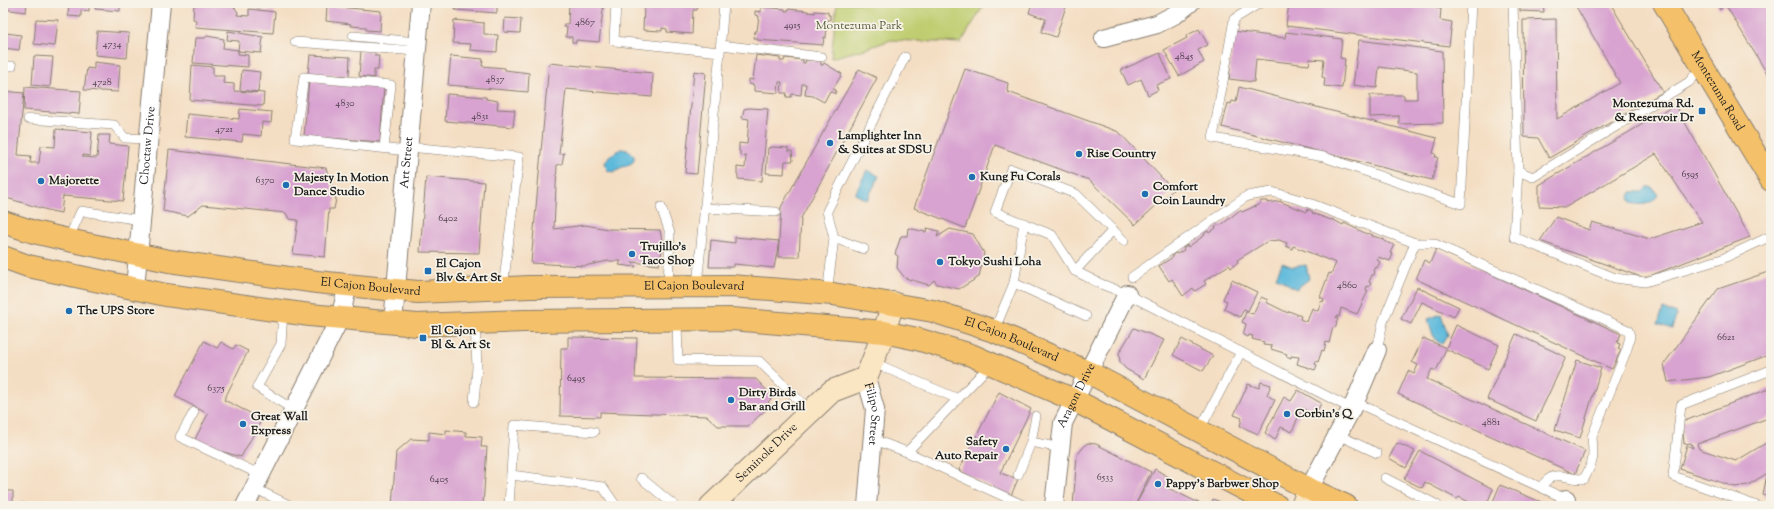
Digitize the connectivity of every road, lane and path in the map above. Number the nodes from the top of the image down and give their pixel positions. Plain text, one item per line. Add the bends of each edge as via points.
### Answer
1 (161, 3) edge
2 (421, 3) edge
3 (616, 3) edge
4 (724, 3) edge
5 (1190, 3) edge
6 (1260, 3) edge
7 (1471, 3) edge
8 (1513, 3) edge
9 (1664, 3) edge
10 (353, 36) dead end
11 (1104, 38) dead end
12 (295, 42) dead end
13 (417, 47) junction
14 (720, 49) junction
15 (822, 57) dead end
16 (905, 57) dead end
17 (1702, 66) junction
18 (28, 119) dead end
19 (148, 139) junction
20 (384, 148) junction
21 (408, 149) junction
22 (1518, 172) junction
23 (1771, 180) edge
24 (662, 207) dead end
25 (704, 208) junction
26 (776, 212) dead end
27 (141, 220) junction
28 (3, 222) edge
29 (1024, 223) junction
30 (1114, 230) junction
31 (1771, 236) edge
32 (834, 238) junction
33 (68, 240) junction
34 (1124, 241) dead end
35 (1415, 243) junction
36 (864, 249) dead end
37 (138, 255) junction
38 (3, 257) edge
39 (1075, 271) junction
40 (1014, 283) junction
41 (348, 285) junction
42 (668, 286) junction
43 (696, 286) junction
44 (1129, 286) junction
45 (135, 288) junction
46 (503, 288) junction
47 (396, 290) junction
48 (827, 294) junction
49 (893, 303) junction
50 (283, 311) junction
51 (1086, 316) dead end
52 (340, 318) junction
53 (677, 320) junction
54 (393, 323) junction
55 (475, 323) junction
56 (994, 331) junction
57 (884, 332) junction
58 (1377, 350) joint
59 (1241, 352) junction
60 (991, 364) junction
61 (869, 370) junction
62 (1771, 370) edge
63 (1088, 372) junction
64 (958, 399) junction
65 (1074, 400) junction
66 (474, 402) dead end
67 (1354, 405) junction
68 (294, 410) junction
69 (810, 411) junction
70 (194, 412) dead end
71 (1036, 416) dead end
72 (1199, 431) junction
73 (594, 432) dead end
74 (1338, 435) junction
75 (872, 440) junction
76 (1031, 442) junction
77 (1061, 448) junction
78 (907, 452) junction
79 (1377, 453) dead end
80 (511, 475) junction
81 (1018, 475) dead end
82 (641, 478) dead end
83 (1385, 478) dead end
84 (258, 481) junction
85 (1541, 487) junction
86 (1306, 497) edge
87 (1564, 502) edge
88 (1756, 505) edge
89 (245, 506) edge
90 (291, 506) edge
91 (509, 506) edge
92 (616, 506) edge
93 (675, 506) edge
94 (711, 506) edge
95 (867, 506) edge
96 (1025, 506) edge
97 (1054, 506) edge
98 (1277, 506) edge
99 (1346, 506) edge
100 (1436, 506) edge

1 - 19 street, Choctaw Drive
2 - 13 street, Art Street
3 - 14 lane via 614,41
4 - 14 lane
5 - 11 street via 1157,24
6 - 7 lane via 1234,19 1213,138 1324,157 1461,204
8 - 22 lane
9 - 17 main road, Montezuma Road
10 - 13 lane
12 - 13 lane
13 - 21 street, Art Street
14 - 15 lane
14 - 25 lane
16 - 32 lane via 827,211
17 - 22 lane via 1689,82 1533,177
17 - 23 main road, Montezuma Road
18 - 19 lane via 114,125 125,138
19 - 27 street, Choctaw Drive
20 - 20 lane via 294,139 304,77 391,85
20 - 21 lane
21 - 46 lane via 519,157
21 - 47 street, Art Street
22 - 31 lane via 1514,237 1615,278 1645,282 1722,259
24 - 42 lane via 670,233
25 - 26 lane
25 - 43 lane
27 - 33 lane via 80,211
27 - 37 street, Choctaw Drive
28 - 33 main road, El Cajon Boulevard
29 - 30 lane via 995,212 1011,169 1076,194
29 - 39 lane via 1052,235
29 - 40 lane
30 - 34 lane
30 - 39 lane
32 - 36 lane
32 - 48 lane
33 - 37 main road, El Cajon Boulevard
35 - 44 lane via 1272,192 1247,196
35 - 58 lane via 1382,322
35 - 85 lane via 1433,243 1628,330 1630,336 1627,349 1592,437 1593,463 1584,479 1553,476
37 - 41 main road, El Cajon Boulevard
37 - 45 street, Choctaw Drive
38 - 45 main road via 28,266
39 - 44 lane via 1101,284
40 - 51 lane
40 - 56 lane
41 - 47 main road, El Cajon Boulevard
41 - 52 street
42 - 43 main road, El Cajon Boulevard
42 - 46 main road, El Cajon Boulevard
43 - 48 main road, El Cajon Boulevard via 731,286
44 - 59 lane
44 - 63 street, Aragon Drive
45 - 50 main road
46 - 47 main road, El Cajon Boulevard via 418,292
47 - 54 street, Art Street
48 - 49 main road, El Cajon Boulevard
49 - 56 main road, El Cajon Boulevard via 933,311
49 - 57 street
50 - 52 main road
50 - 68 lane via 281,344 257,387
52 - 54 main road
52 - 68 street
53 - 55 main road
53 - 57 main road via 732,319
53 - 69 lane via 678,360 759,361
54 - 55 main road
55 - 66 lane via 477,367
56 - 63 main road, El Cajon Boulevard
57 - 60 main road via 971,355
57 - 61 street
58 - 67 street
59 - 67 lane
59 - 72 lane
60 - 64 lane
60 - 65 main road
61 - 64 lane
61 - 69 street, Seminole Drive via 832,391
61 - 75 street, Filipo Street via 875,409
62 - 88 lane via 1681,405 1673,476
63 - 65 street, Aragon Drive
63 - 72 main road, El Cajon Boulevard
64 - 78 lane
65 - 77 street, Aragon Drive via 1064,423
65 - 98 main road
67 - 74 street
67 - 85 lane
68 - 84 street
69 - 94 street, Seminole Drive
70 - 84 lane via 180,436
71 - 76 lane
72 - 86 main road, El Cajon Boulevard
73 - 80 lane via 514,425
74 - 79 lane
74 - 86 street
75 - 78 lane
75 - 95 street, Filipo Street
76 - 77 lane
76 - 81 lane
77 - 97 street, Aragon Drive
78 - 96 lane
80 - 91 lane
80 - 92 lane via 603,487
82 - 93 lane
83 - 100 lane
84 - 89 street
84 - 90 lane
85 - 87 lane
86 - 99 main road, El Cajon Boulevard

